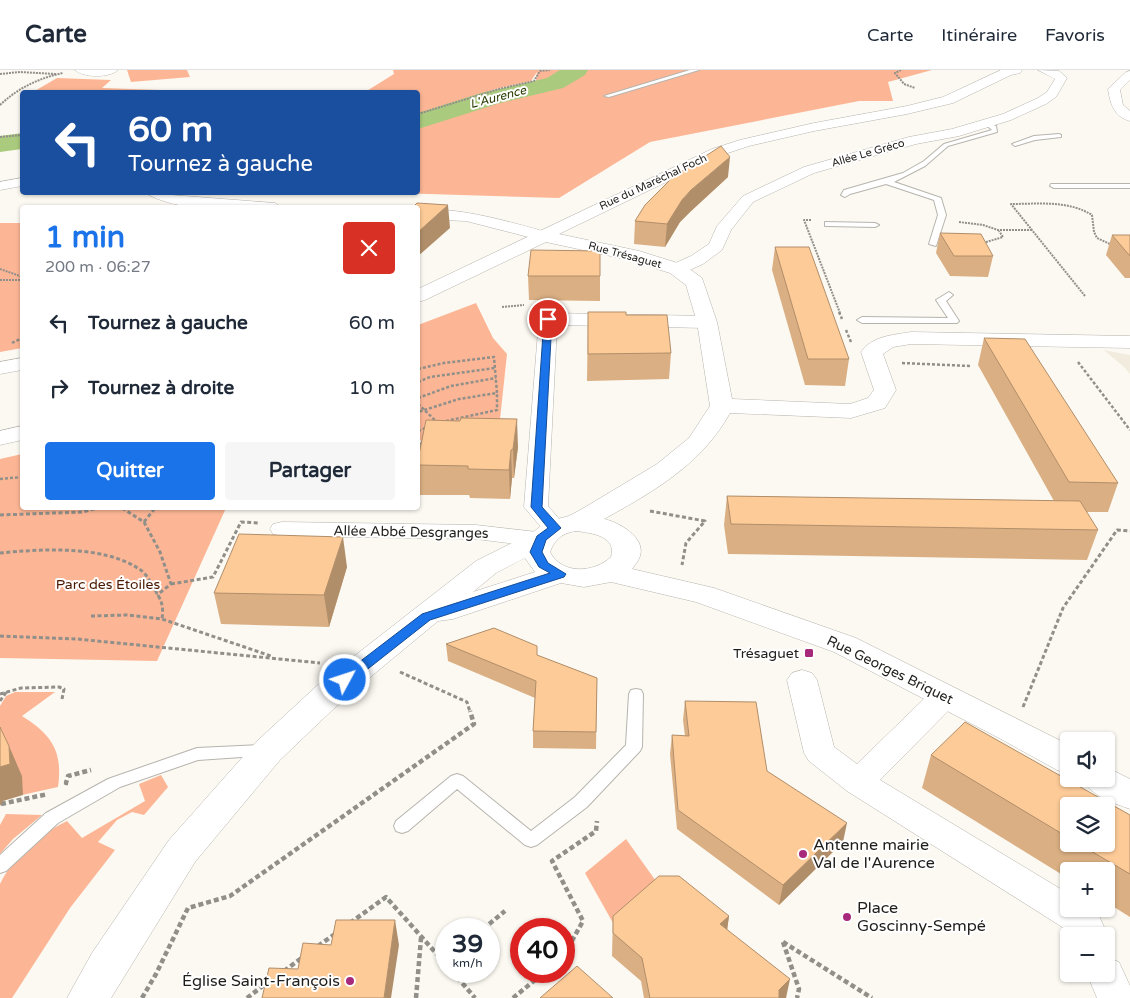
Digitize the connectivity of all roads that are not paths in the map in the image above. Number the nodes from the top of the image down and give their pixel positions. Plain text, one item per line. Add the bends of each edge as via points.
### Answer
1 (81, 70) edge
2 (112, 70) edge
3 (696, 70) edge
4 (1016, 70) edge
5 (1044, 70) edge
6 (1130, 74) edge
7 (607, 96) dead end
8 (1130, 117) edge
9 (987, 123) junction
10 (1059, 136) dead end
11 (1015, 144) dead end
12 (20, 182) edge
13 (887, 182) junction
14 (0, 186) edge
15 (1054, 186) dead end
16 (1130, 186) edge
17 (160, 195) edge
18 (845, 195) dead end
19 (239, 205) edge
20 (420, 214) edge
21 (828, 224) dead end
22 (875, 225) dead end
23 (544, 236) junction
24 (933, 244) dead end
25 (677, 269) junction
26 (420, 295) edge
27 (949, 295) dead end
28 (862, 320) dead end
29 (707, 322) junction
30 (929, 330) junction
31 (1107, 342) junction
32 (1130, 342) edge
33 (1130, 348) edge
34 (20, 364) edge
35 (0, 368) edge
36 (722, 406) junction
37 (20, 433) edge
38 (0, 438) edge
39 (630, 500) junction
40 (271, 526) road end
41 (557, 530) junction
42 (622, 542) junction
43 (609, 573) junction
44 (560, 574) junction
45 (704, 596) junction
46 (426, 617) junction
47 (802, 680) dead end
48 (636, 694) dead end
49 (945, 696) junction
50 (268, 751) junction
51 (1060, 756) edge
52 (858, 782) junction
53 (1115, 787) edge
54 (1130, 795) edge
55 (402, 826) dead end
56 (0, 866) edge
57 (1086, 927) edge
58 (1109, 982) edge
59 (88, 998) edge
60 (1116, 998) edge

1 - 2 street via 91,73
3 - 7 lane
4 - 23 street, Rue du Maréchal Foch via 948,100 814,127 717,152
5 - 9 street, Allée Le Gréco via 1061,78 1052,94 1027,109
6 - 8 street via 1114,89 1117,106
9 - 13 lane via 994,127 994,131 986,136 945,145 928,162
9 - 25 street, Allée Le Gréco via 809,170 748,199 723,229 716,246
10 - 11 lane via 1034,138
12 - 14 street
13 - 18 lane
13 - 24 lane via 937,198 941,203 944,215
15 - 16 lane
17 - 19 street via 168,199
20 - 23 street via 462,215
21 - 22 lane
23 - 25 street, Rue Trésaguet via 633,255
23 - 26 street, Rue du Maréchal Foch
25 - 29 street, Rue Trésaguet via 695,282
27 - 30 lane via 941,300 954,321
28 - 30 lane
29 - 36 street, Rue Trésaguet
29 - 41 street via 548,319 536,507
30 - 31 street
30 - 36 street via 911,338 886,342 872,352 886,390 877,403 851,411
31 - 32 street
31 - 33 lane
34 - 35 street
36 - 39 street via 694,448
37 - 38 street
39 - 41 street
39 - 42 street
40 - 41 street, Allée Abbé Desgranges via 476,532
41 - 42 street, Rue Georges Briquet via 599,525
41 - 44 street via 536,552 543,565
41 - 46 street via 486,567
42 - 43 street via 622,564
42 - 45 street, Rue Georges Briquet
43 - 44 street via 582,578
43 - 45 street, Rue Georges Briquet
44 - 46 street
45 - 49 street, Rue Georges Briquet via 845,645
46 - 50 street via 332,690
47 - 52 street via 820,754
48 - 55 lane via 634,747 581,802 532,840 457,780
49 - 51 street, Rue Georges Briquet
49 - 52 street
50 - 56 lane via 197,754 114,783 52,818
50 - 59 street via 182,851
52 - 57 street via 1084,922
53 - 54 street
58 - 60 street

